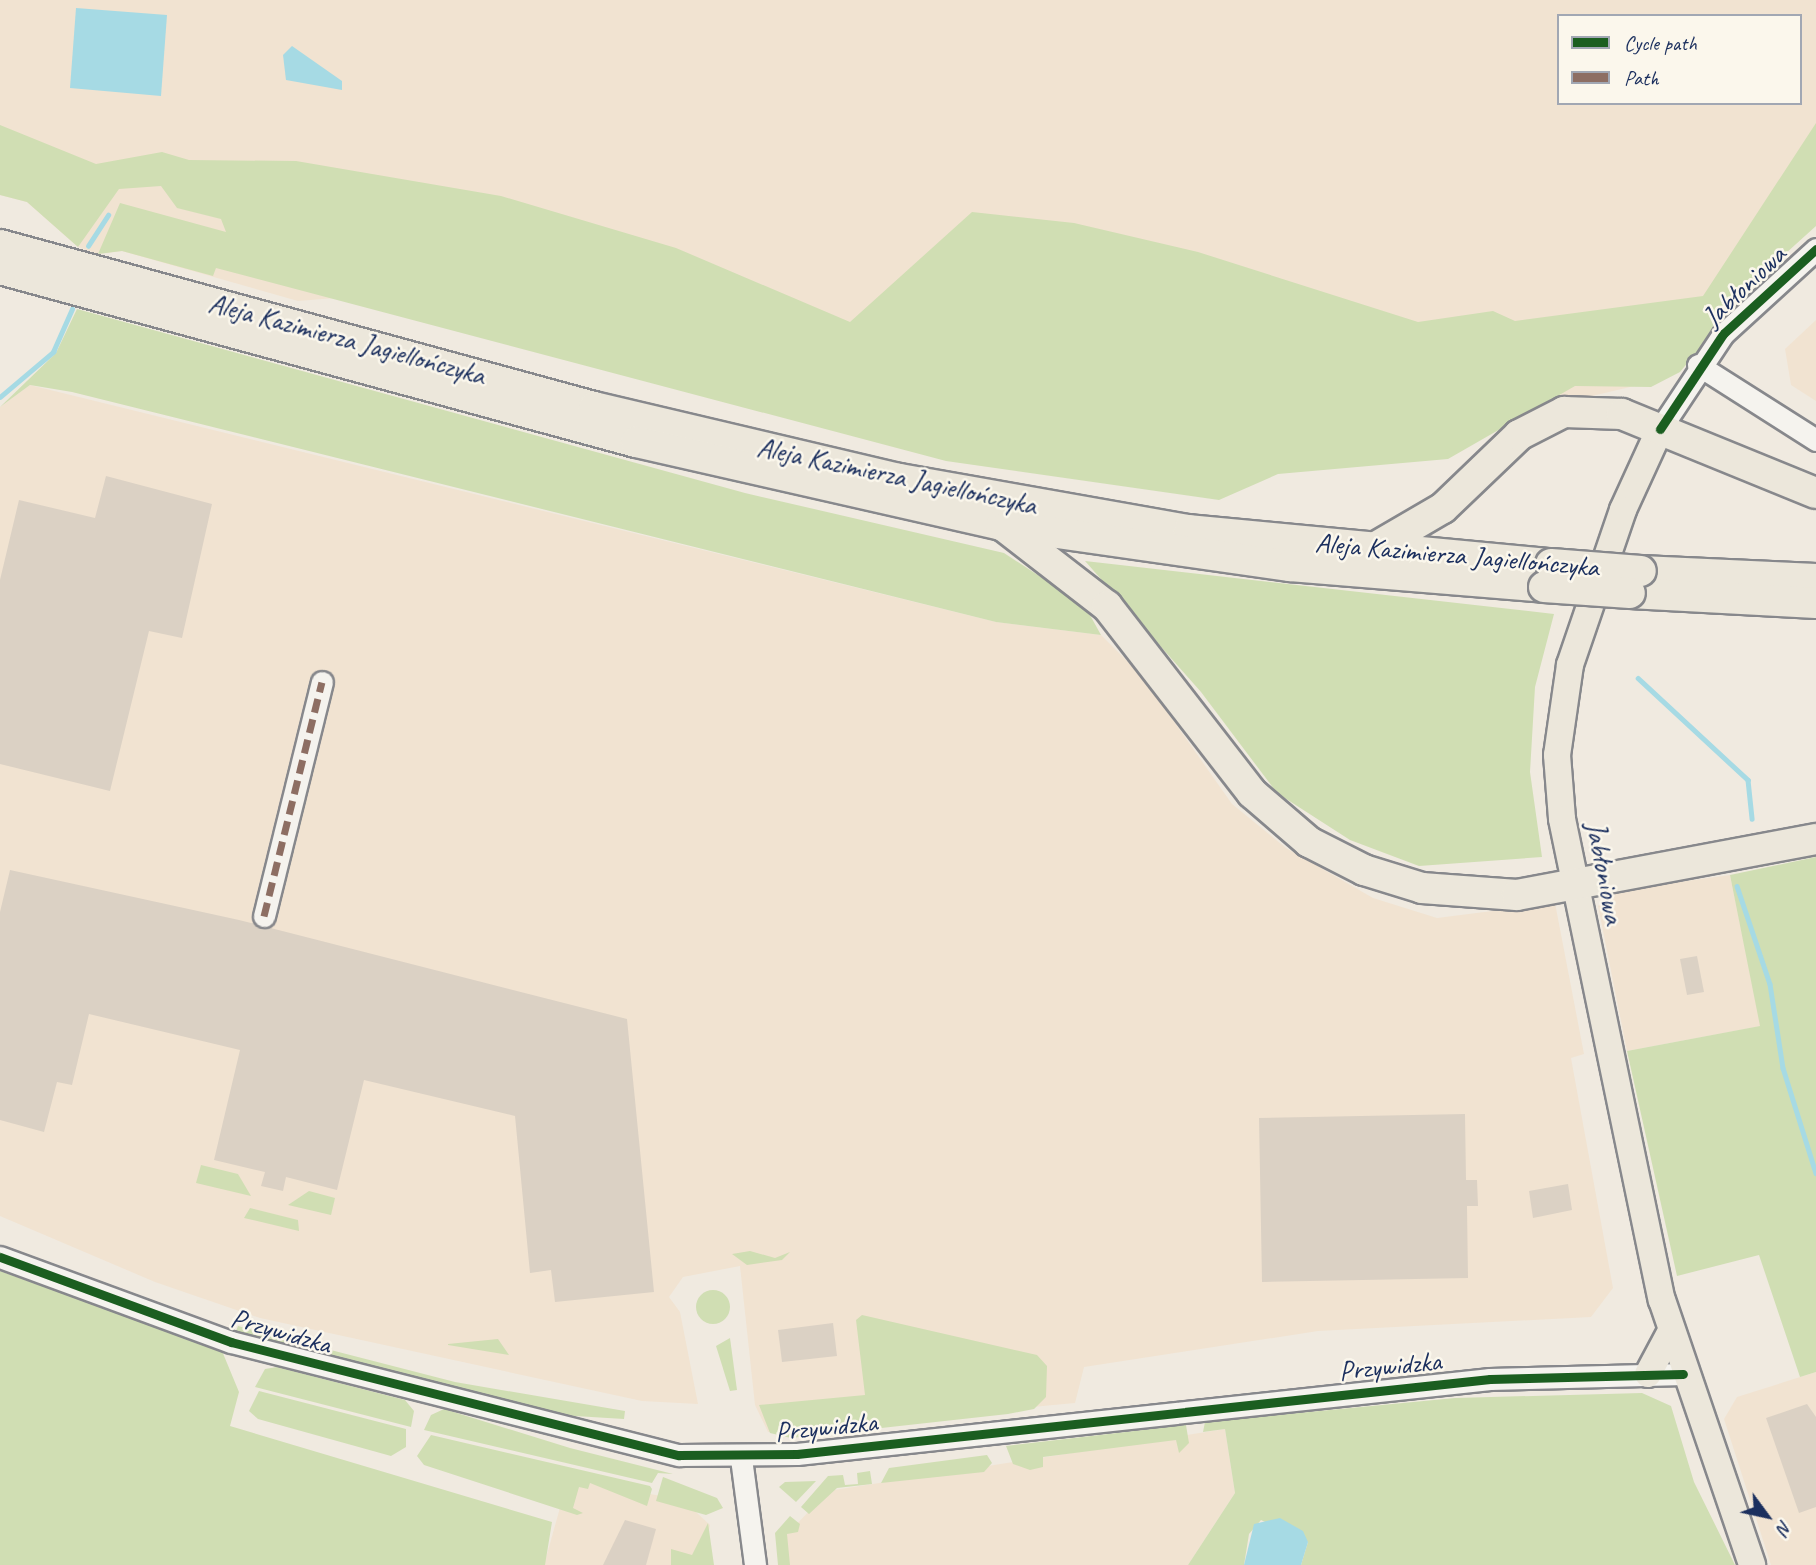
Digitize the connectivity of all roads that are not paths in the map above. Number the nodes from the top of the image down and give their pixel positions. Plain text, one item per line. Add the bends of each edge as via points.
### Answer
1 (0, 245) edge
2 (1816, 249) edge
3 (0, 269) edge
4 (1698, 365) junction
5 (1661, 429) junction
6 (1816, 440) edge
7 (1816, 493) edge
8 (1001, 524) junction
9 (1371, 550) junction
10 (1547, 576) junction
11 (1816, 579) edge
12 (1635, 582) junction
13 (1816, 603) edge
14 (322, 682) dead end
15 (1816, 839) edge
16 (1575, 885) junction
17 (264, 916) dead end
18 (0, 1257) edge
19 (1671, 1331) junction
20 (1648, 1374) junction
21 (1683, 1374) junction
22 (741, 1458) junction
23 (755, 1565) edge
24 (1752, 1565) edge

1 - 9 highway, Aleja Kazimierza Jagiellończyka via 594,407 888,477 1189,530
2 - 4 street, Jabłoniowa via 1736,320
3 - 8 highway, Aleja Kazimierza Jagiellończyka via 636,442
4 - 5 street, Jabłoniowa
4 - 6 street
5 - 7 highway
5 - 9 highway via 1590,410 1539,422 1443,508
5 - 16 main road, Jabłoniowa via 1583,617 1563,697 1557,755
8 - 10 highway, Aleja Kazimierza Jagiellończyka via 1290,566
8 - 16 highway via 1107,606 1252,793 1309,842 1364,870 1422,888 1480,896
9 - 10 highway, Aleja Kazimierza Jagiellończyka
10 - 12 highway, Aleja Kazimierza Jagiellończyka, bridge
11 - 12 highway, Aleja Kazimierza Jagiellończyka
12 - 13 highway, Aleja Kazimierza Jagiellończyka
14 - 17 street
15 - 16 highway
16 - 19 main road, Jabłoniowa
18 - 22 street, Przywidzka via 258,1350 664,1453
19 - 20 main road
19 - 21 main road, Jabłoniowa
20 - 21 street, Przywidzka
20 - 22 street, Przywidzka via 1490,1379
21 - 24 main road, Jabłoniowa
22 - 23 street

